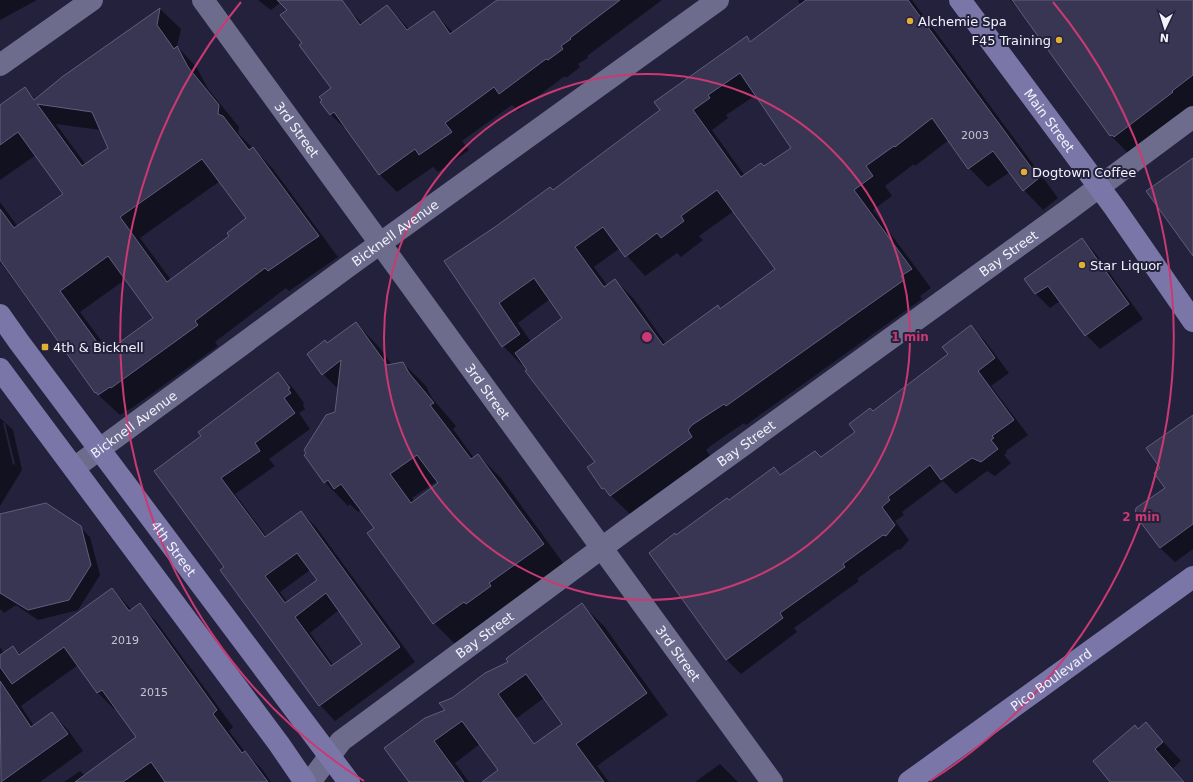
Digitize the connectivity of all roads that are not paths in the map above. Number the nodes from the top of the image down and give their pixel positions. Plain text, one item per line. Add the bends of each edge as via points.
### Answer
1 (92, 0) edge
2 (203, 0) edge
3 (718, 0) edge
4 (960, 0) edge
5 (0, 65) edge
6 (1193, 116) edge
7 (1098, 186) junction
8 (381, 243) junction
9 (0, 315) edge
10 (1193, 321) edge
11 (0, 369) edge
12 (99, 449) junction
13 (74, 468) junction
14 (602, 548) junction
15 (1193, 577) edge
16 (329, 756) junction
17 (305, 782) edge
18 (310, 782) edge
19 (349, 782) edge
20 (772, 782) edge
21 (909, 782) edge

1 - 5 street
2 - 8 street, 3rd Street
3 - 8 street, Bicknell Avenue
4 - 7 street, Main Street
6 - 7 street, Bay Street
7 - 10 street, Main Street
7 - 14 street, Bay Street
8 - 12 street, Bicknell Avenue
8 - 14 street, 3rd Street
9 - 12 street, 4th Street
11 - 13 street
12 - 13 street, Bicknell Avenue
12 - 16 street, 4th Street
13 - 17 street
14 - 16 street, Bay Street via 341,741
14 - 20 street, 3rd Street
15 - 21 street, Pico Boulevard
16 - 18 street, Bay Street
16 - 19 street, 4th Street

